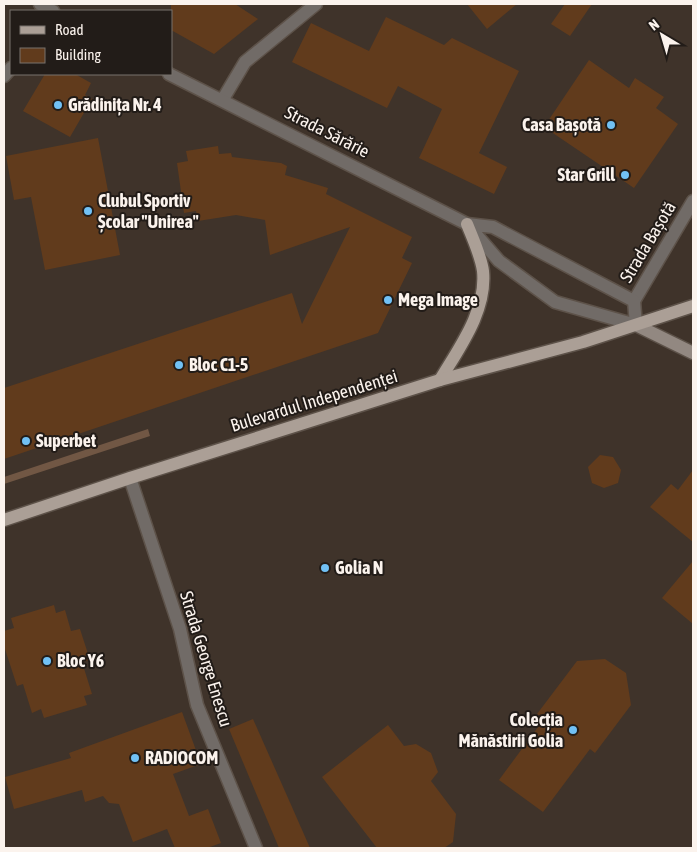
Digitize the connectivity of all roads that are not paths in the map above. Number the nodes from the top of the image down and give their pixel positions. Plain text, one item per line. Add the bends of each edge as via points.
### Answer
1 (316, 4) edge
2 (171, 75) edge
3 (223, 99) junction
4 (693, 200) edge
5 (467, 224) junction
6 (634, 301) junction
7 (693, 306) edge
8 (636, 325) junction
9 (693, 353) edge
10 (440, 380) junction
11 (130, 478) junction
12 (4, 520) edge
13 (256, 848) edge

1 - 3 street via 245,62
2 - 3 street, Strada Sărărie
3 - 5 street, Strada Sărărie
4 - 6 street, Strada Bașotă
5 - 6 street, Strada Sărărie via 493,227
5 - 8 street, Strada Sărărie via 499,261 555,302
5 - 10 main road via 483,272 479,308
6 - 8 street
7 - 8 main road, Bulevardul Independenței
8 - 9 main road, Strada Sărărie
8 - 10 main road, Bulevardul Independenței
10 - 11 main road, Bulevardul Independenței
11 - 12 main road, Bulevardul Independenței
11 - 13 street, Strada George Enescu via 180,629 197,706

